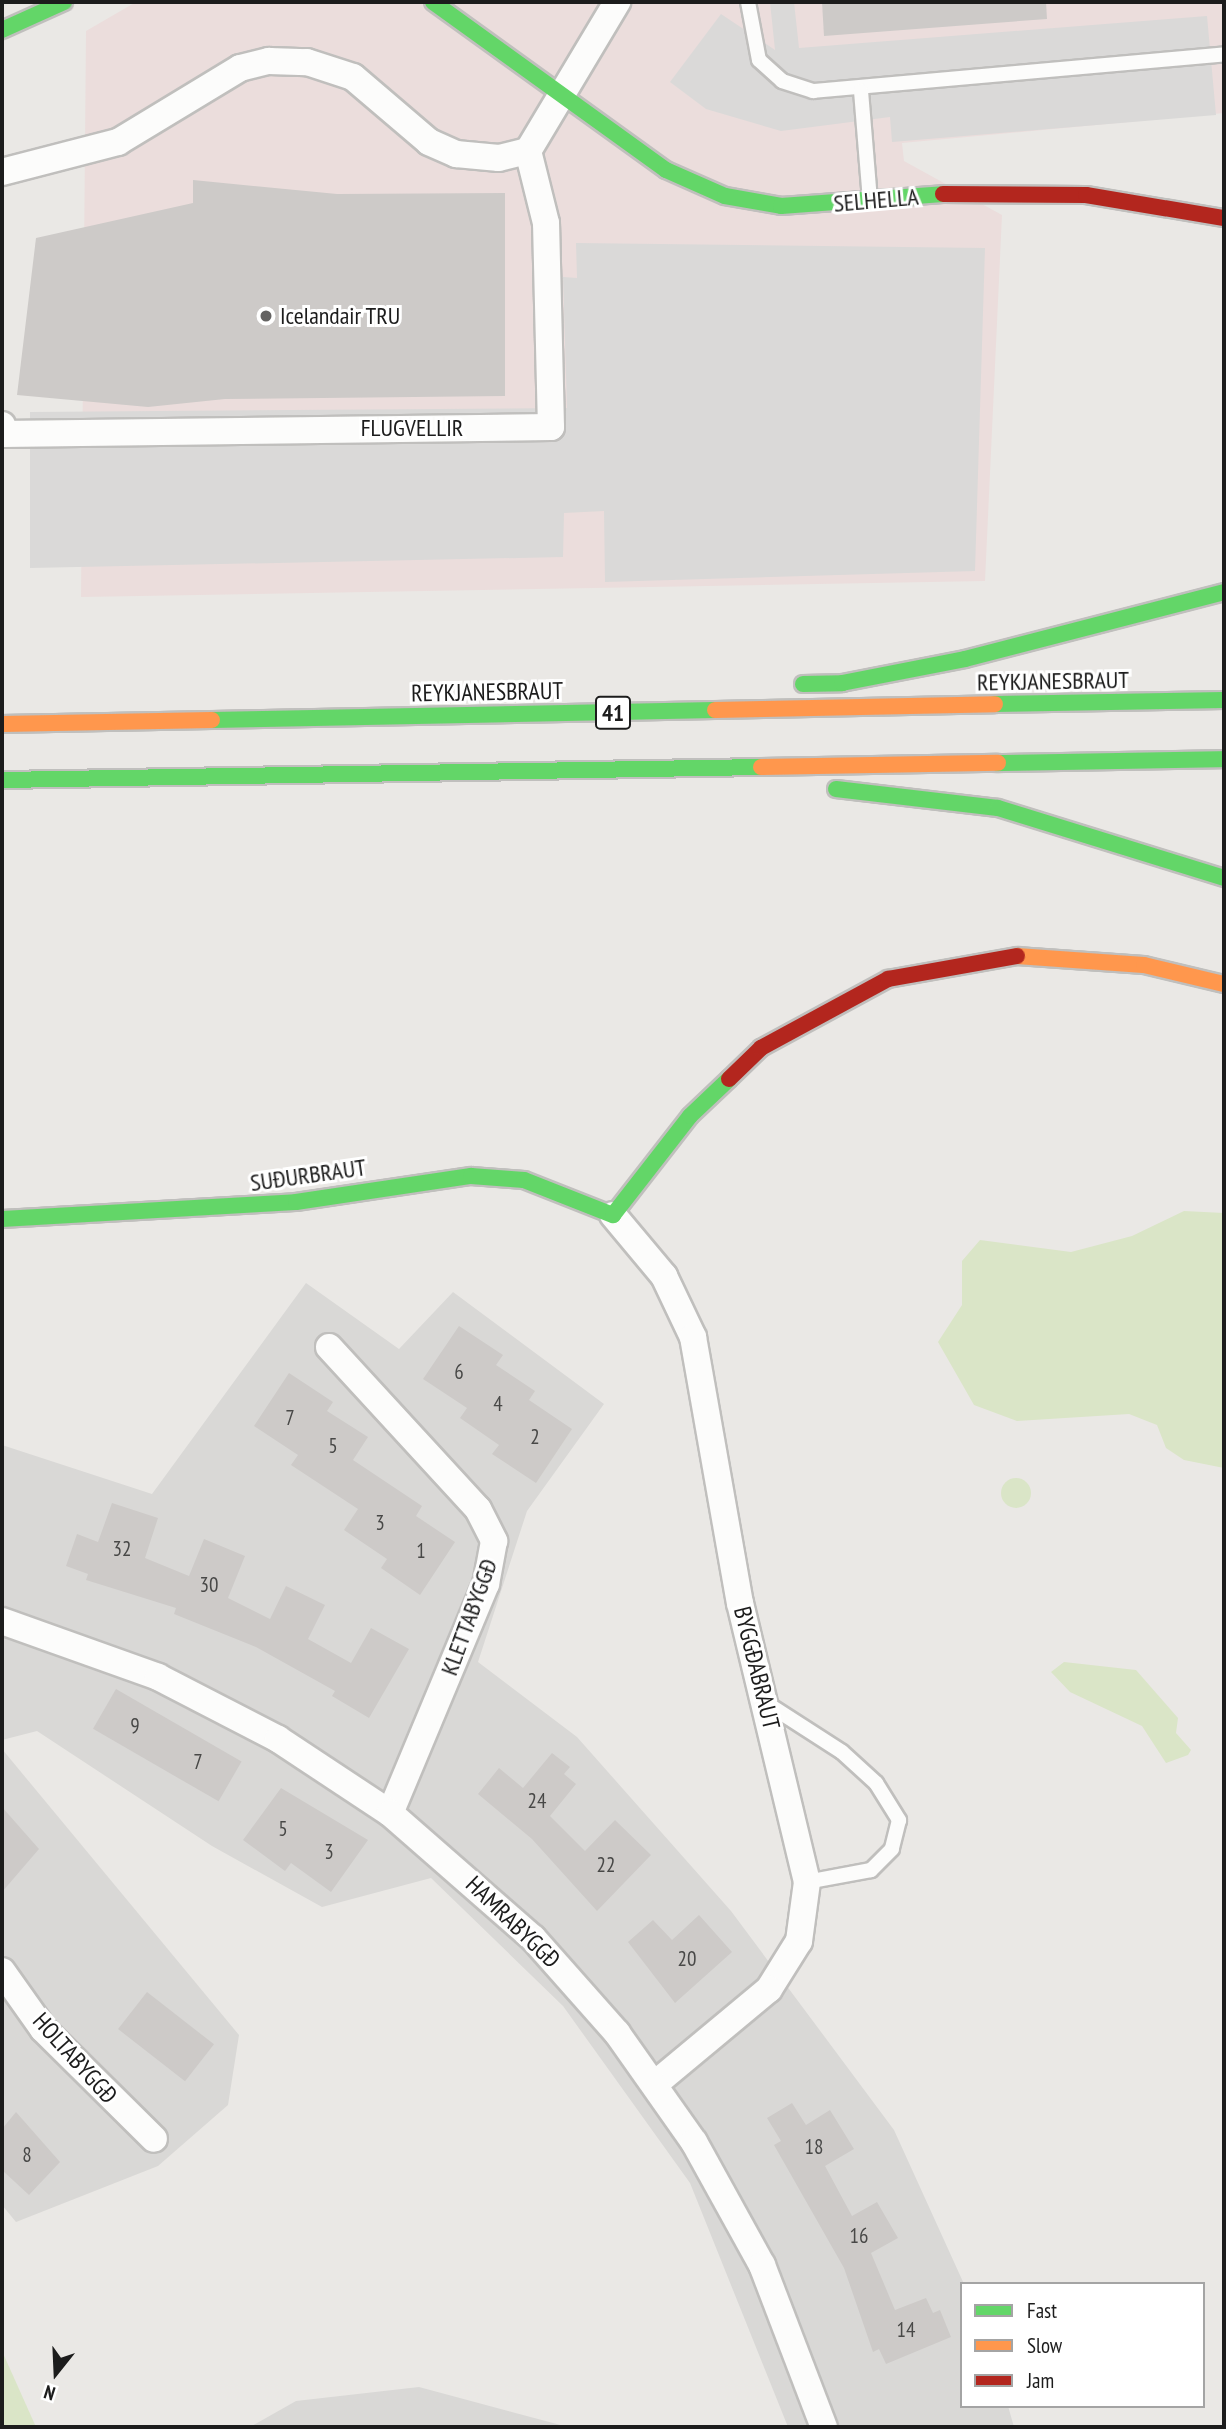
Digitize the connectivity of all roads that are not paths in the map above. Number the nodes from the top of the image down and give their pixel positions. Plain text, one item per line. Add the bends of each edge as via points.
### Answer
1 (64, 2) edge
2 (433, 2) edge
3 (617, 2) edge
4 (748, 2) edge
5 (2, 30) edge
6 (1224, 54) edge
7 (559, 90) junction
8 (861, 91) junction
9 (528, 150) junction
10 (2, 172) edge
11 (871, 201) junction
12 (1224, 218) edge
13 (2, 425) edge
14 (1224, 592) edge
15 (786, 685) dead end
16 (1224, 700) edge
17 (257, 701) dead end
18 (90, 723) junction
19 (2, 724) edge
20 (1224, 759) edge
21 (232, 778) junction
22 (2, 780) edge
23 (819, 788) dead end
24 (438, 791) dead end
25 (1224, 878) edge
26 (1224, 984) edge
27 (613, 1215) junction
28 (2, 1219) edge
29 (329, 1347) dead end
30 (2, 1621) edge
31 (764, 1701) junction
32 (390, 1813) junction
33 (807, 1882) junction
34 (2, 1971) edge
35 (655, 2084) junction
36 (154, 2139) dead end
37 (824, 2427) edge

1 - 5 main road
2 - 7 main road, SELHELLA
3 - 7 street
4 - 8 lane via 759,60 782,81 813,91
6 - 8 lane
7 - 9 street
7 - 11 main road, SELHELLA via 666,170 725,196 781,206
8 - 11 lane
9 - 10 street via 499,158 456,153 429,142 353,77 307,62 269,61 240,68 118,142
9 - 13 street, FLUGVELLIR via 546,223 551,427 2,434
11 - 12 main road, SELHELLA via 976,191 1086,195
14 - 15 main road via 965,659 842,683
16 - 18 main road, REYKJANESBRAUT / 41
17 - 18 main road
18 - 19 main road, REYKJANESBRAUT / 41
20 - 21 main road
21 - 22 main road
21 - 24 main road
23 - 25 main road via 998,808
26 - 27 main road via 1144,965 1034,955 961,961 888,979 761,1048 690,1116
27 - 28 main road, SUÐURBRAUT via 546,1186 471,1176 296,1202
27 - 31 street, BYGGÐABRAUT via 664,1276 693,1337 723,1521
29 - 32 street, KLETTABYGGÐ via 478,1509 494,1541 486,1584
30 - 32 street, HAMRABYGGÐ via 95,1652 219,1706
31 - 33 street, BYGGÐABRAUT
31 - 33 lane via 842,1752 896,1809 892,1849 871,1870
32 - 35 street, HAMRABYGGÐ via 533,1938
33 - 35 street, BYGGÐABRAUT via 799,1941 769,1989
34 - 36 street, HOLTABYGGÐ via 43,2029
35 - 37 street, HAMRABYGGÐ via 762,2265

